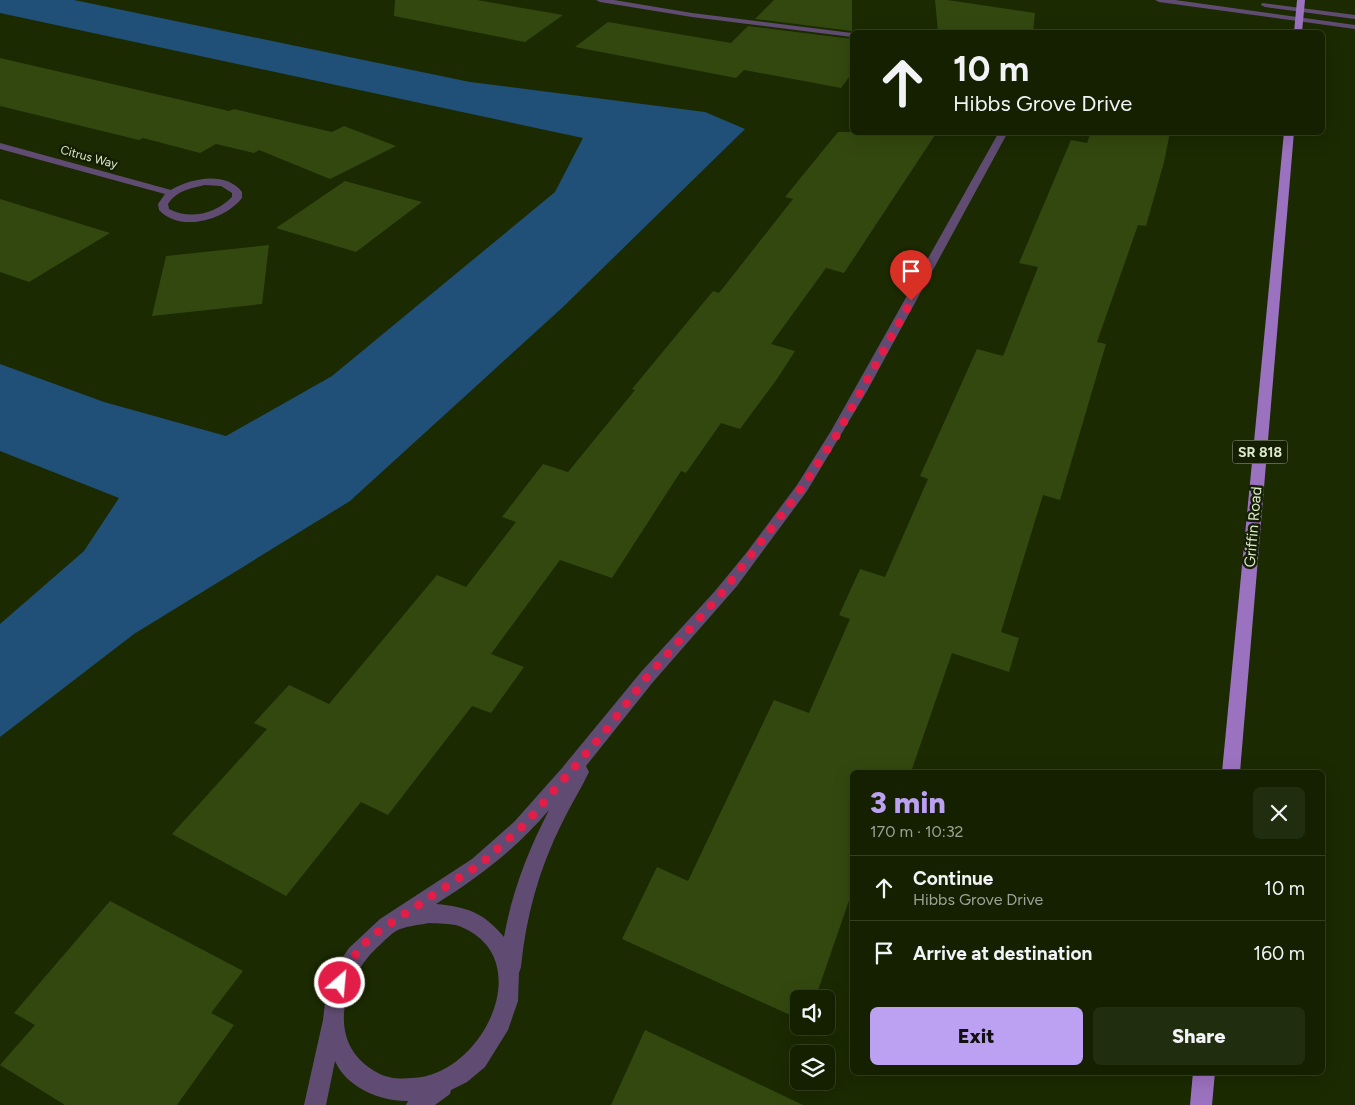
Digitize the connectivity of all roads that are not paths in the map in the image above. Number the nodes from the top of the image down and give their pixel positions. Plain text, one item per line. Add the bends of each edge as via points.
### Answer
1 (600, 0) edge
2 (1159, 0) edge
3 (1301, 0) edge
4 (1258, 4) dead end
5 (1300, 9) junction
6 (1355, 17) edge
7 (1299, 20) junction
8 (1355, 28) edge
9 (1298, 30) edge
10 (850, 35) edge
11 (1002, 135) edge
12 (1289, 135) edge
13 (0, 146) edge
14 (172, 193) junction
15 (603, 734) junction
16 (1231, 770) edge
17 (393, 922) junction
18 (510, 984) junction
19 (333, 1018) junction
20 (1204, 1075) edge
21 (450, 1080) junction
22 (315, 1105) edge
23 (417, 1105) edge
24 (1201, 1105) edge

1 - 10 street
2 - 7 street
3 - 5 main road
4 - 5 street
5 - 6 street
5 - 7 main road
7 - 8 street
7 - 9 main road
11 - 15 street via 836,436 799,492 721,594 647,677
12 - 16 main road, Griffin Road / SR 818
13 - 14 street, Citrus Way
14 - 14 street via 193,184 216,182 237,192 237,198 214,214 189,218 164,210 162,204
15 - 17 street via 504,844 483,862
15 - 18 street via 569,791 529,876 512,939
17 - 18 street via 413,914 434,912 454,913 471,920 487,930 499,946 507,963
17 - 19 street via 373,935 344,972 335,995
18 - 21 street via 508,1006 488,1048 472,1065
19 - 21 street via 336,1040 345,1060 360,1077 403,1091
19 - 22 street
20 - 24 main road
21 - 23 street

